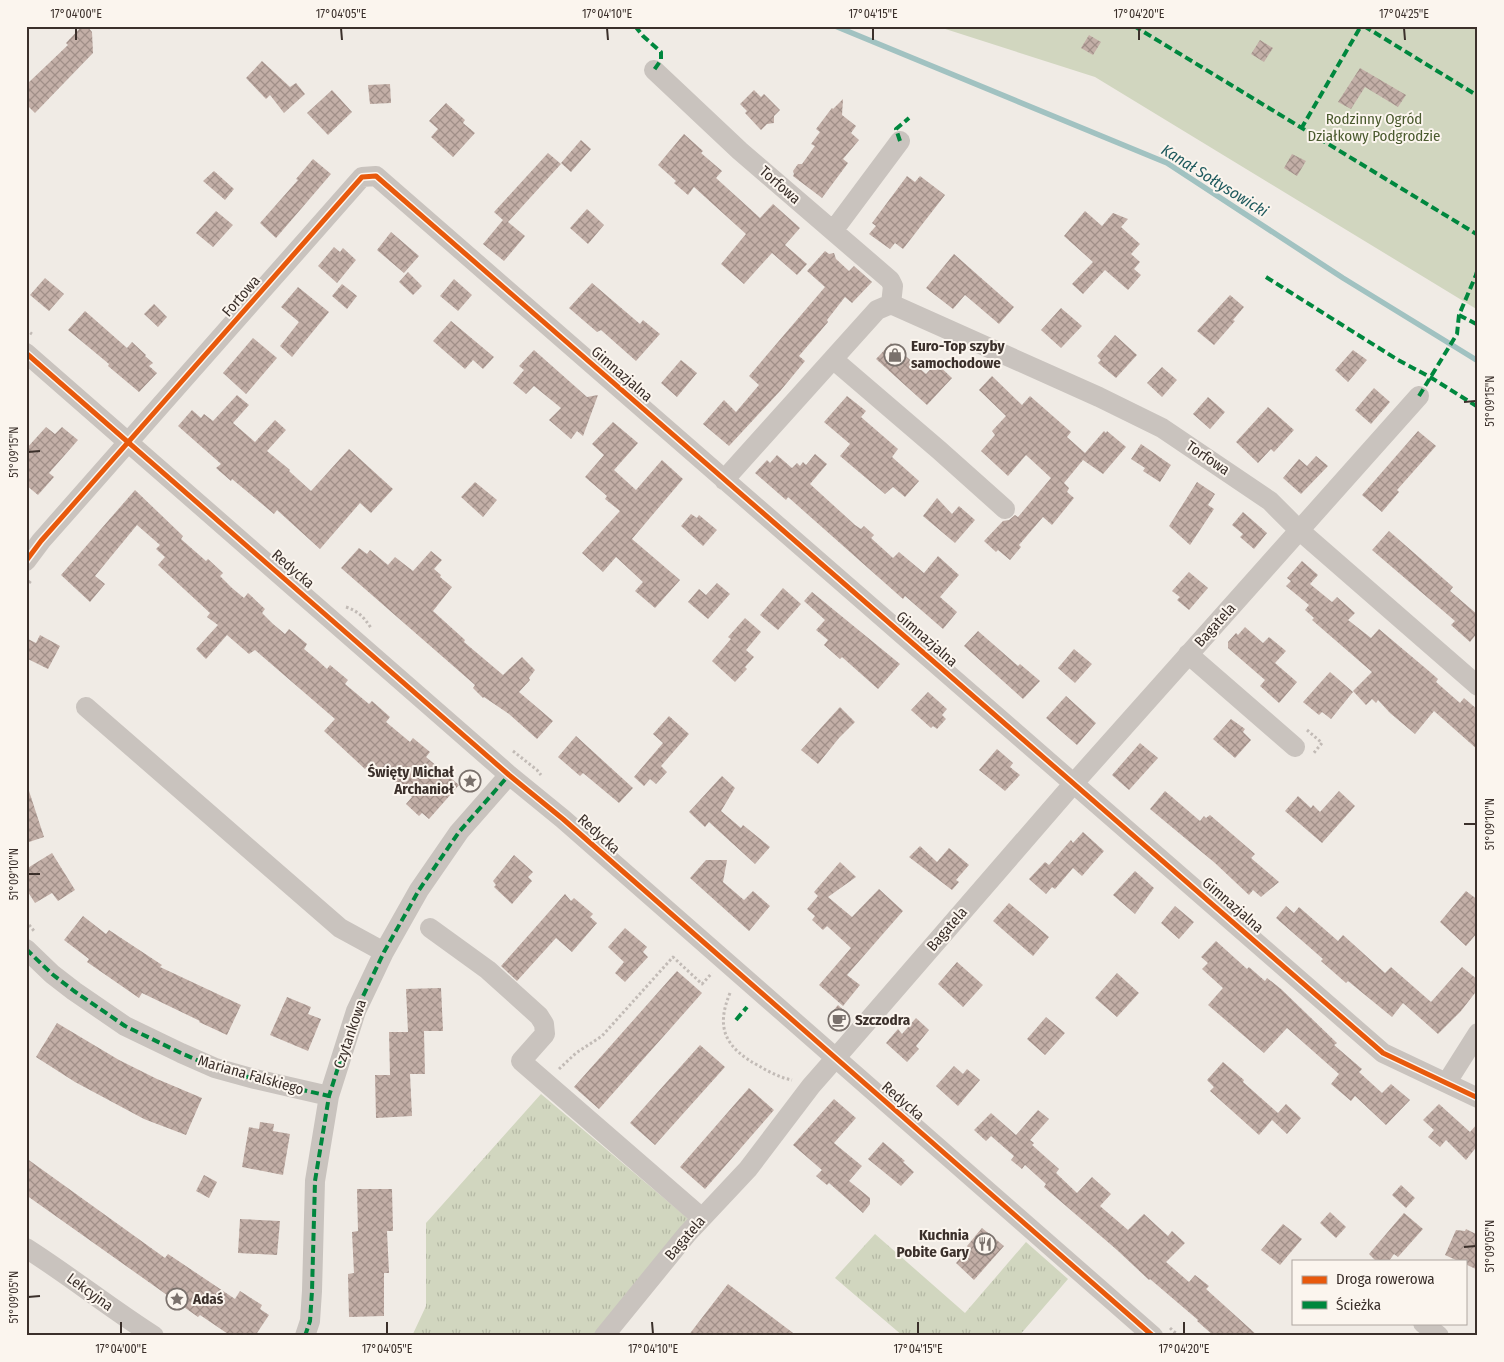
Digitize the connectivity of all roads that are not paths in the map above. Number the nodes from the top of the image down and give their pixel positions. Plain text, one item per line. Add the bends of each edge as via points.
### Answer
1 (654, 70) dead end
2 (900, 141) dead end
3 (376, 176) joint
4 (833, 231) junction
5 (891, 304) junction
6 (26, 353) edge
7 (834, 360) junction
8 (1419, 396) dead end
9 (129, 442) junction
10 (724, 480) junction
11 (1005, 509) dead end
12 (1299, 530) junction
13 (26, 561) edge
14 (1188, 654) junction
15 (1478, 686) edge
16 (86, 707) dead end
17 (1295, 747) dead end
18 (509, 775) junction
19 (1074, 783) junction
20 (430, 928) dead end
21 (32, 942) edge
22 (384, 952) junction
23 (1478, 1033) edge
24 (835, 1058) junction
25 (1447, 1082) junction
26 (329, 1096) junction
27 (1478, 1098) edge
28 (702, 1218) junction
29 (26, 1248) edge
30 (1424, 1324) edge
31 (154, 1336) edge
32 (305, 1336) edge
33 (604, 1336) edge
34 (1153, 1336) edge
35 (1439, 1336) edge

1 - 4 street, Torfowa via 740,151
2 - 4 street
3 - 9 street, Fortowa via 362,177
3 - 10 street, Gimnazjalna
4 - 5 street, Torfowa via 890,280 893,286
5 - 7 street via 877,310
5 - 12 street, Torfowa via 1162,428 1270,501
6 - 9 street, Redycka
7 - 10 street
7 - 11 street
8 - 12 street, Bagatela
9 - 13 street
9 - 18 street, Redycka
10 - 19 street, Gimnazjalna
12 - 14 street, Bagatela
12 - 15 street, Torfowa
14 - 17 street
14 - 19 street, Bagatela
16 - 22 street via 340,928
18 - 22 street, Czytankowa via 459,832 419,890
18 - 24 street, Redycka
19 - 24 street, Bagatela
19 - 25 street, Gimnazjalna via 1383,1053
20 - 28 street via 488,970 540,1016 545,1034 522,1061
21 - 26 street, Mariana Falskiego via 60,980 118,1021 180,1053 231,1072
22 - 26 street, Czytankowa via 356,1011
23 - 25 street
24 - 28 street, Bagatela via 748,1169
24 - 34 street, Redycka
25 - 27 street, Gimnazjalna
26 - 32 street, Czytankowa via 315,1180 310,1321
28 - 33 street, Bagatela
29 - 31 street, Lekcyjna
30 - 35 street

